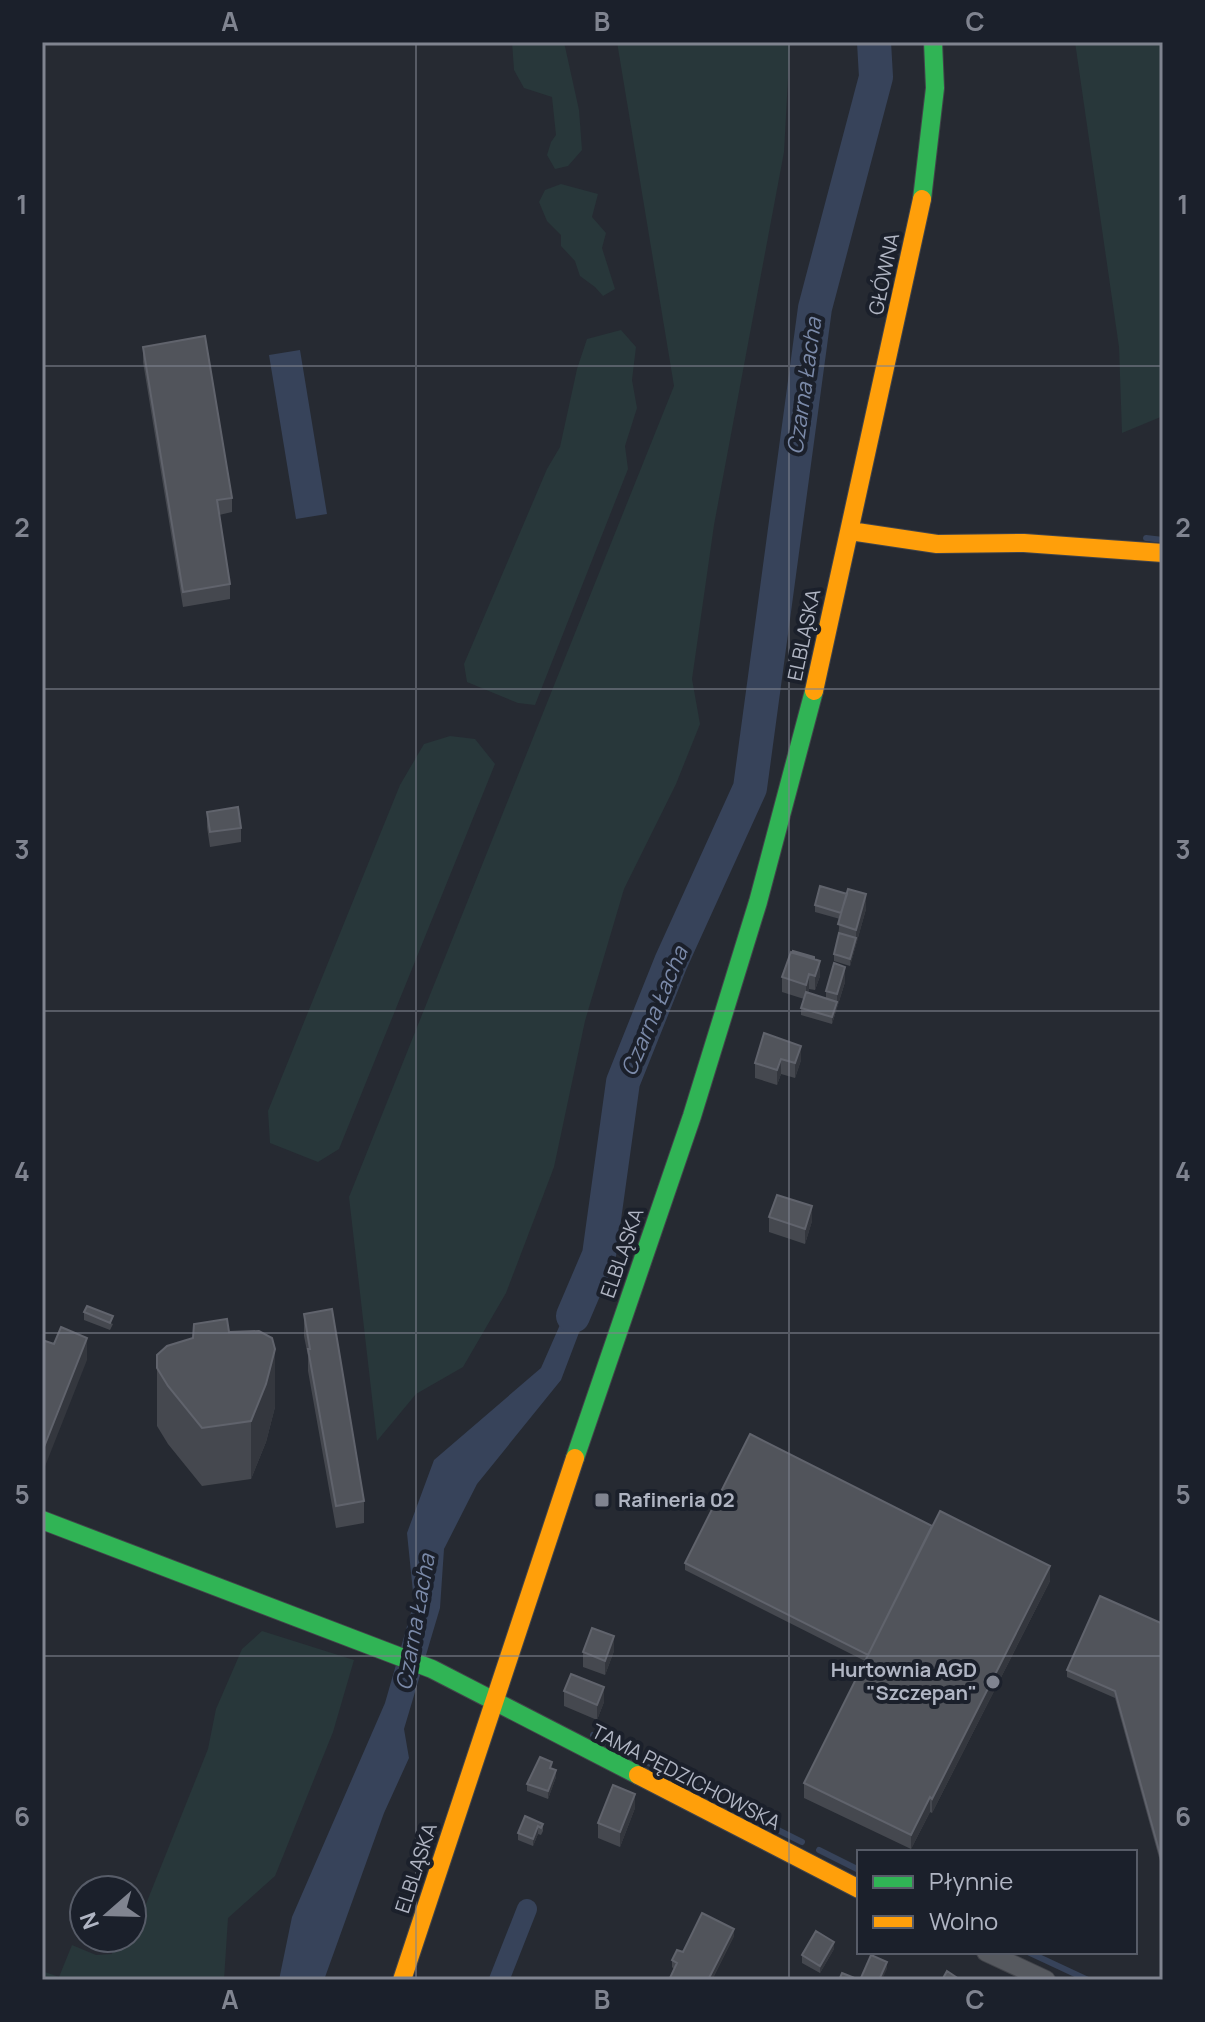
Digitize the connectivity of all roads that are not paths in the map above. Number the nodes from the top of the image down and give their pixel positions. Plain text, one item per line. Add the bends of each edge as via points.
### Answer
1 (933, 42) edge
2 (850, 531) junction
3 (1163, 553) edge
4 (42, 1520) edge
5 (494, 1702) junction
6 (857, 1888) edge
7 (990, 1954) edge
8 (402, 1980) edge
9 (1046, 1980) edge

1 - 2 main road, GŁÓWNA via 935,88 925,185
2 - 3 main road via 937,544 1024,543
2 - 5 main road, ELBLĄSKA via 811,707 758,902 692,1116
4 - 5 main road, TAMA PĘDZICHOWSKA via 398,1655
5 - 6 main road, TAMA PĘDZICHOWSKA
5 - 8 main road, ELBLĄSKA
7 - 9 street

